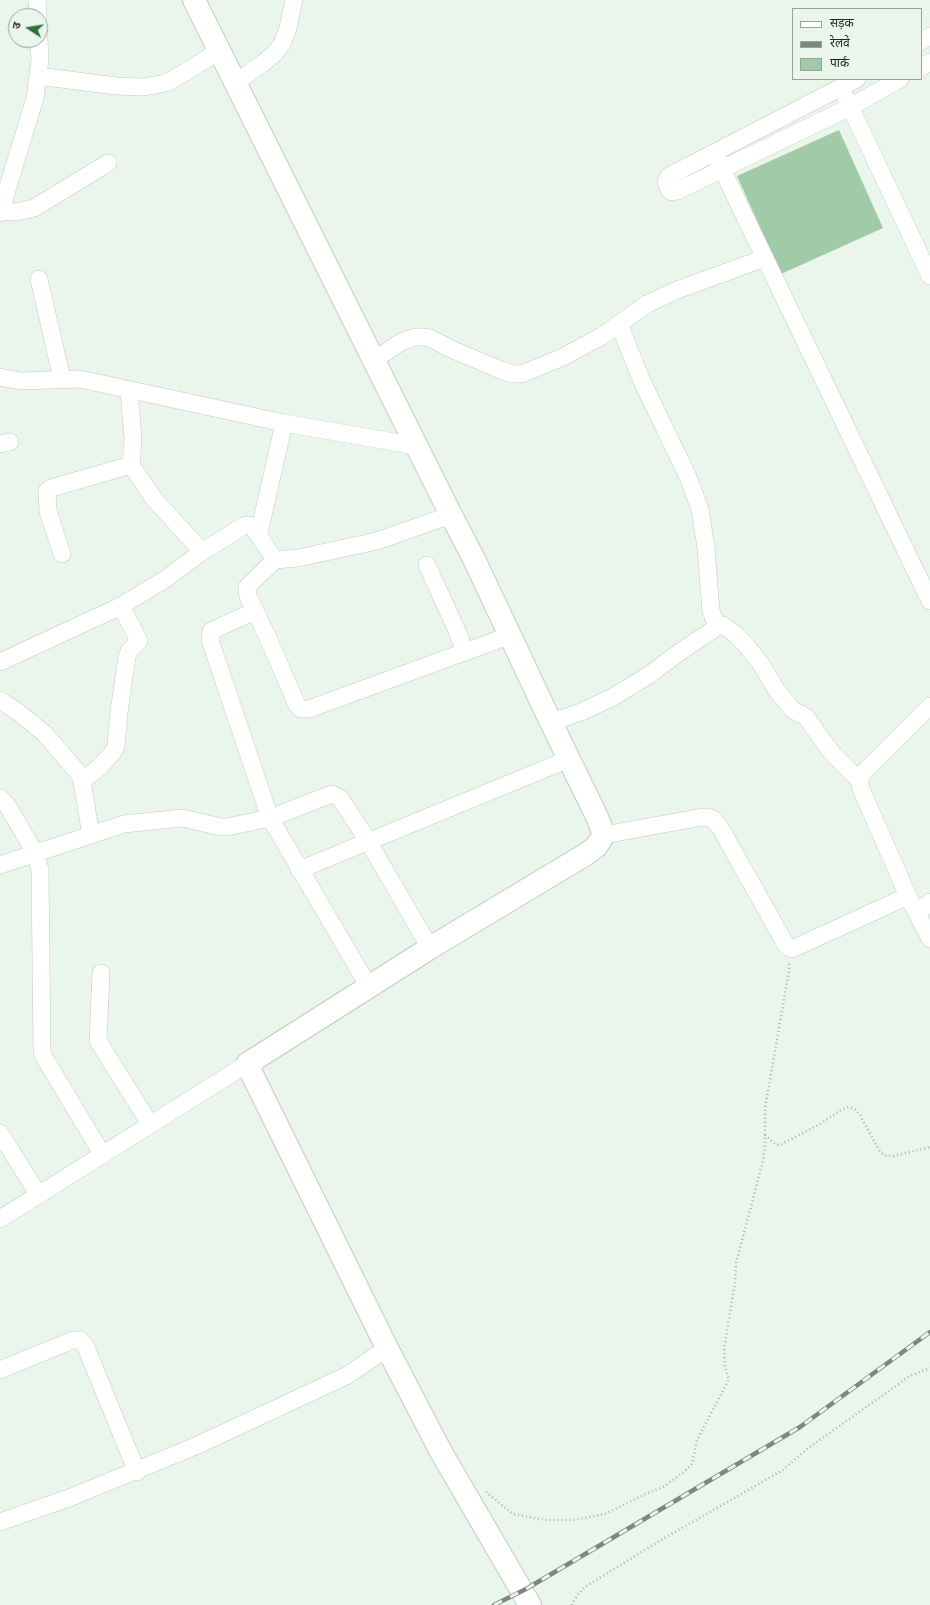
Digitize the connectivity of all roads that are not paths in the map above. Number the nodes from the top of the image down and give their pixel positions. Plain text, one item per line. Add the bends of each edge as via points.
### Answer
1 (194, 0) edge
2 (294, 0) edge
3 (39, 48) edge
4 (219, 50) junction
5 (38, 76) junction
6 (855, 80) edge
7 (898, 80) edge
8 (236, 83) junction
9 (841, 88) junction
10 (850, 107) junction
11 (715, 153) junction
12 (108, 163) dead end
13 (722, 169) junction
14 (0, 212) edge
15 (765, 258) junction
16 (930, 276) edge
17 (39, 279) dead end
18 (619, 324) junction
19 (374, 360) junction
20 (0, 377) edge
21 (62, 379) junction
22 (129, 390) junction
23 (284, 423) junction
24 (417, 446) junction
25 (131, 465) junction
26 (451, 515) junction
27 (259, 533) junction
28 (62, 554) dead end
29 (199, 554) junction
30 (275, 560) junction
31 (427, 565) dead end
32 (930, 601) edge
33 (121, 606) junction
34 (255, 611) junction
35 (717, 627) junction
36 (511, 635) junction
37 (465, 652) junction
38 (0, 662) edge
39 (0, 700) edge
40 (930, 706) edge
41 (551, 722) junction
42 (569, 759) junction
43 (80, 776) junction
44 (859, 780) junction
45 (0, 798) edge
46 (270, 818) junction
47 (91, 835) junction
48 (604, 835) junction
49 (368, 842) junction
50 (35, 853) junction
51 (0, 864) edge
52 (299, 870) junction
53 (908, 896) junction
54 (930, 902) edge
55 (917, 913) junction
56 (930, 939) edge
57 (430, 948) junction
58 (101, 973) dead end
59 (369, 987) junction
60 (247, 1064) junction
61 (150, 1124) junction
62 (0, 1133) edge
63 (102, 1154) junction
64 (38, 1194) junction
65 (0, 1219) edge
66 (388, 1348) junction
67 (0, 1370) edge
68 (136, 1472) junction
69 (0, 1522) edge
70 (530, 1605) edge

1 - 4 street
2 - 8 street via 282,44 274,54
3 - 5 street
4 - 5 street via 166,83 144,87
4 - 8 street
5 - 14 street via 35,98
6 - 9 street
7 - 10 street
8 - 19 street
9 - 10 street
9 - 11 street
10 - 13 street
10 - 16 street
11 - 13 street
11 - 13 street via 669,176 666,182 672,192 677,191
12 - 14 street via 34,208
13 - 15 street
15 - 18 street via 677,290 647,304
15 - 32 street
17 - 21 street
18 - 19 street via 563,357 522,374 503,371 451,350 430,338 422,337 401,342
18 - 35 street via 641,379 700,508 711,611
19 - 24 street
20 - 21 street via 20,381
21 - 22 street via 80,379
22 - 23 street
22 - 25 street via 133,439
23 - 24 street
23 - 27 street
24 - 26 street
25 - 28 street via 47,491 48,511
25 - 29 street via 154,500 196,545
26 - 30 street via 377,541 298,558
26 - 36 street
27 - 29 street via 253,526 246,525
27 - 30 street
29 - 33 street via 167,578
30 - 34 street via 247,588
31 - 37 street
33 - 38 street
33 - 43 street via 139,641 127,656 116,746 101,766 87,777
34 - 37 street via 297,705 303,710
34 - 46 street via 211,631 210,637
35 - 41 street via 622,692 582,712
35 - 44 street via 725,626 735,634 761,664 777,691 793,710 806,716 831,752
36 - 37 street
36 - 41 street
39 - 43 street via 45,734
40 - 44 street
41 - 42 street
42 - 48 street
42 - 49 street
43 - 47 street
44 - 53 street
45 - 50 street via 7,805
46 - 47 street via 221,828 177,818 124,824
46 - 49 street via 332,794 340,798
46 - 52 street
47 - 50 street
48 - 53 street via 697,818 713,819 789,948
48 - 57 street via 591,851
49 - 52 street
49 - 57 street
50 - 51 street
50 - 63 street via 40,870 42,1052
52 - 59 street
53 - 55 street
54 - 55 street
55 - 56 street
57 - 59 street
58 - 61 street via 98,1041
59 - 60 street
60 - 61 street
60 - 66 street
61 - 63 street
62 - 64 street
63 - 64 street
64 - 65 street
66 - 68 street via 348,1375
66 - 70 street via 462,1489
67 - 68 street via 73,1340 80,1340 85,1345
68 - 69 street

